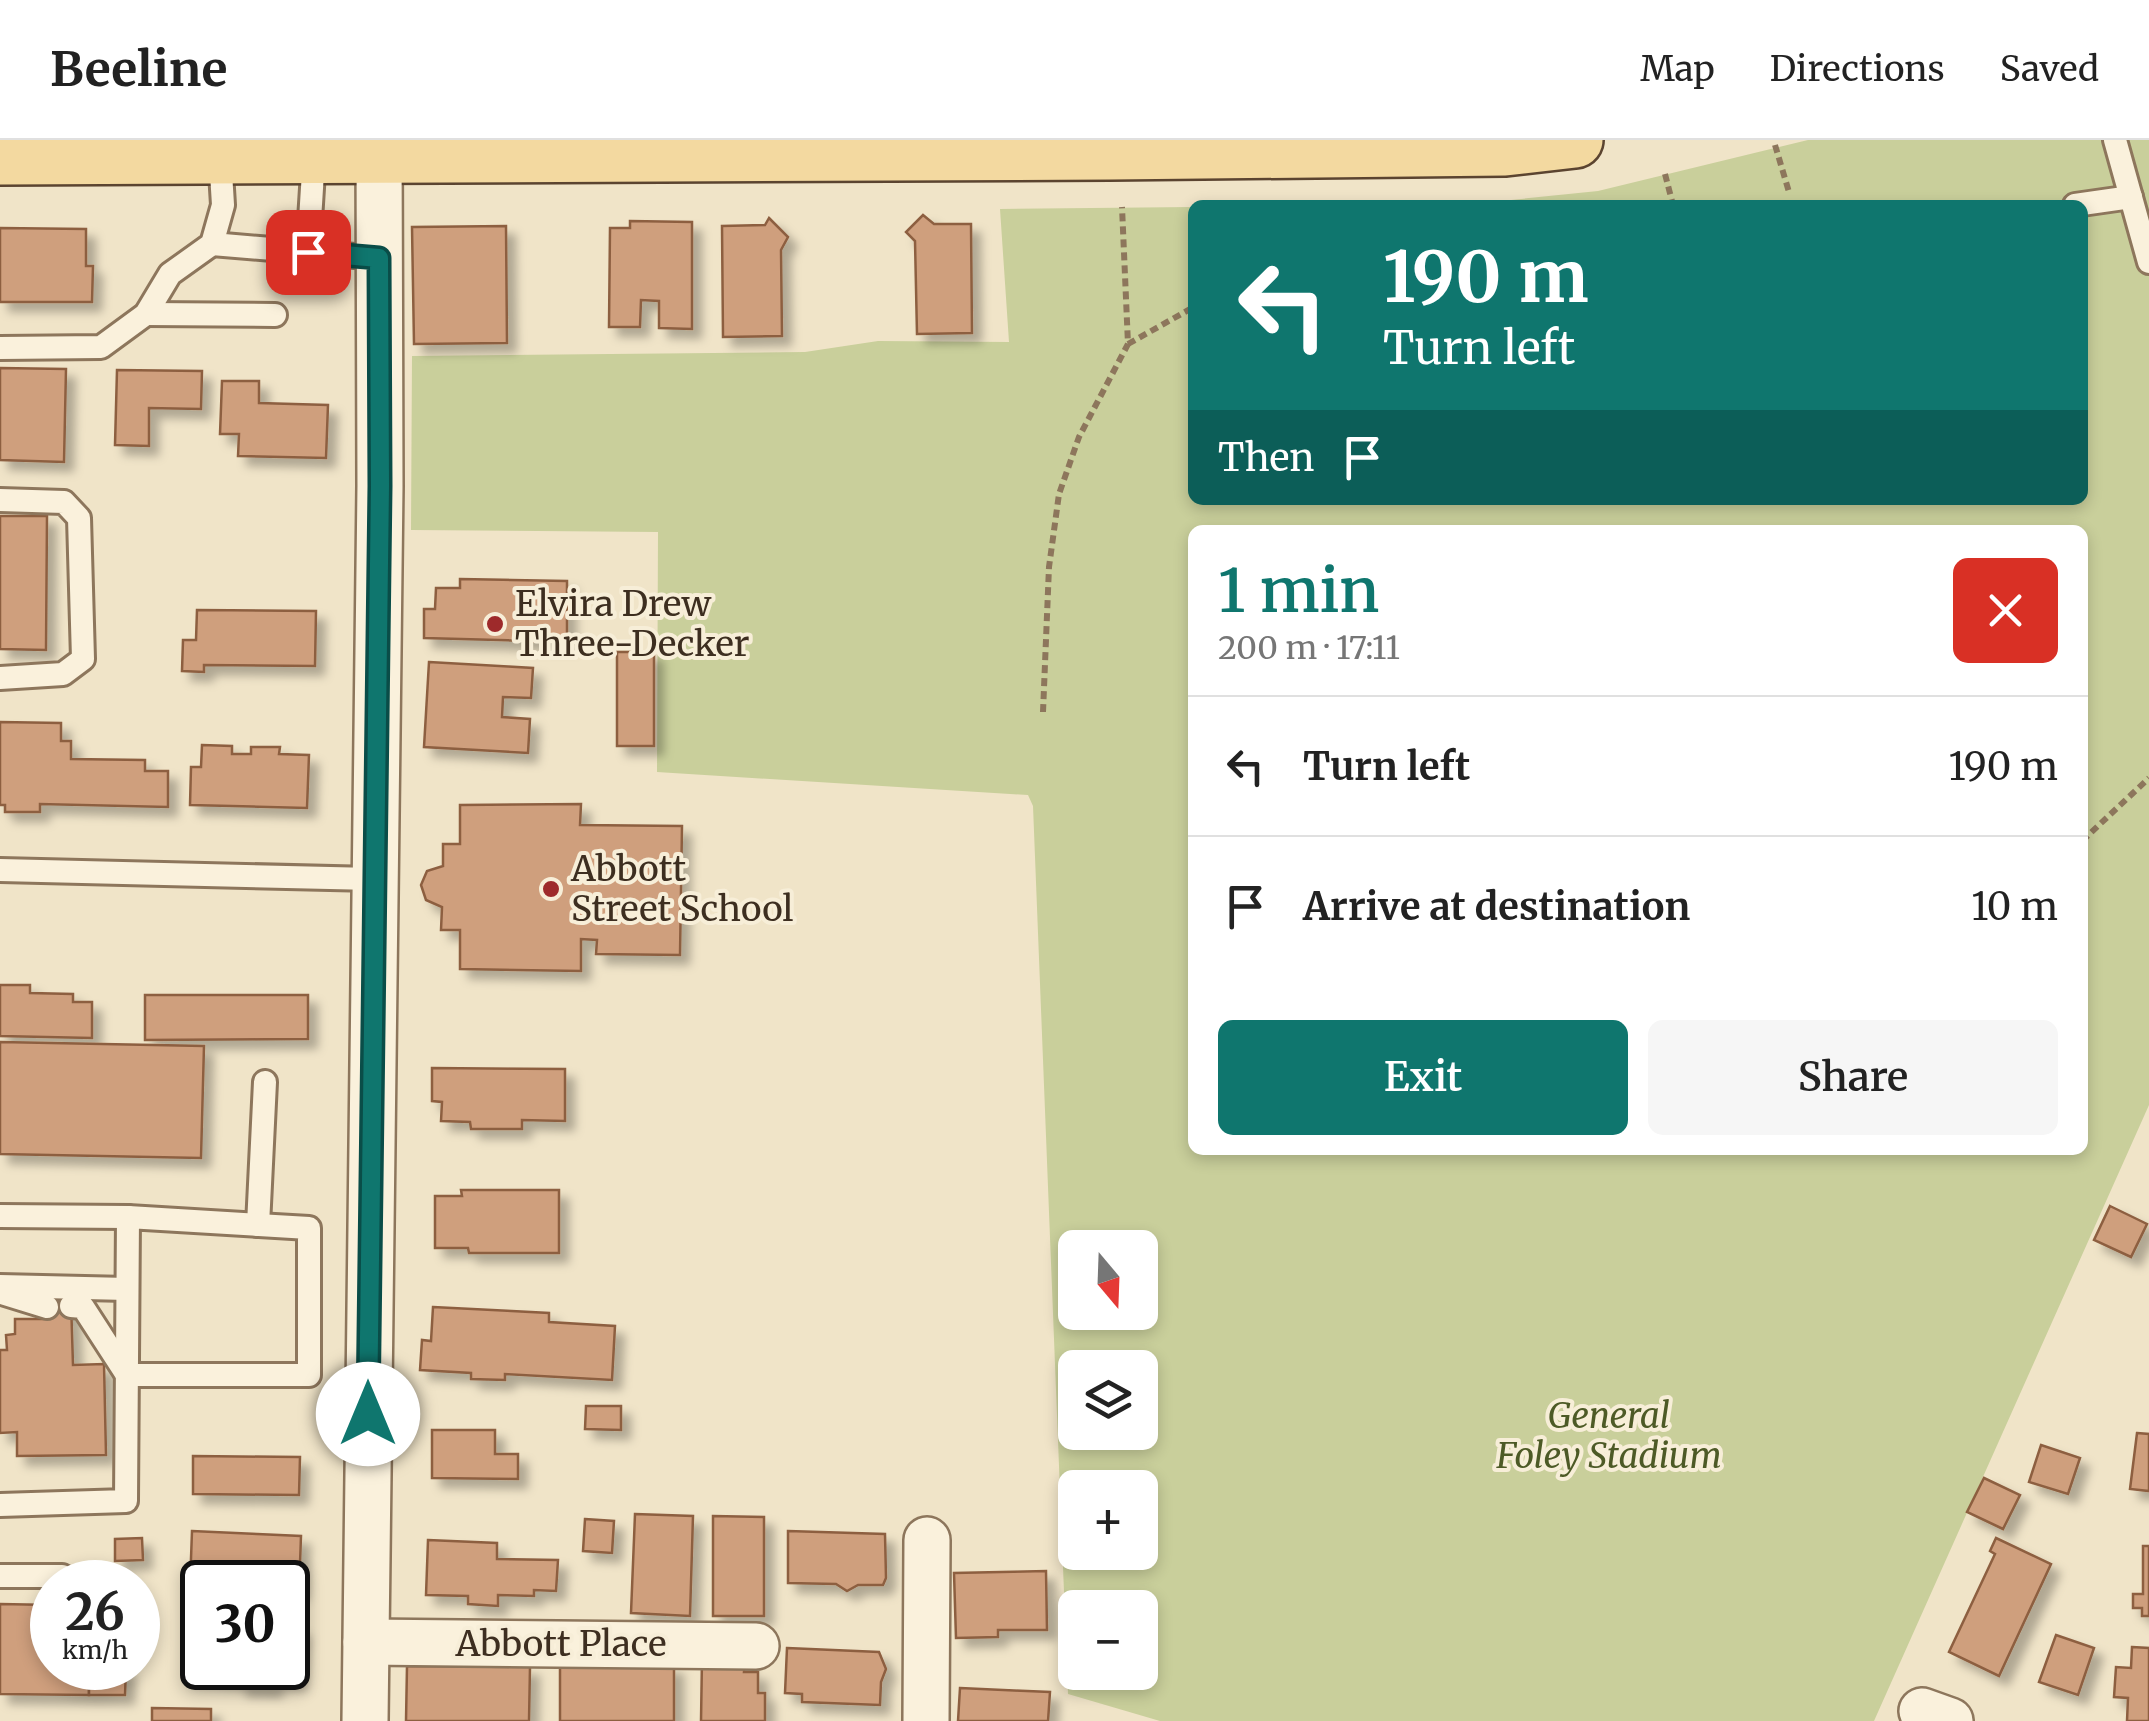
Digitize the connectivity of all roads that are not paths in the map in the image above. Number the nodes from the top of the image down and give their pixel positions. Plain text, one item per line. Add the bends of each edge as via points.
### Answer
1 (1575, 140) edge
2 (2115, 140) edge
3 (928, 146) edge
4 (1110, 146) edge
5 (379, 148) edge
6 (220, 156) junction
7 (314, 156) junction
8 (0, 157) edge
9 (2131, 197) junction
10 (2088, 203) edge
11 (212, 244) junction
12 (308, 252) junction
13 (379, 258) junction
14 (2149, 262) edge
15 (146, 314) junction
16 (276, 315) dead end
17 (0, 348) edge
18 (0, 500) edge
19 (0, 678) edge
20 (0, 870) edge
21 (373, 880) junction
22 (266, 1082) dead end
23 (0, 1216) edge
24 (128, 1218) junction
25 (258, 1224) junction
26 (128, 1288) junction
27 (0, 1289) edge
28 (71, 1306) dead end
29 (47, 1307) dead end
30 (127, 1375) junction
31 (0, 1505) edge
32 (927, 1540) dead end
33 (0, 1576) edge
34 (30, 1576) edge
35 (366, 1642) junction
36 (756, 1646) dead end
37 (365, 1721) edge
38 (926, 1721) edge

1 - 4 main road via 1504,148
2 - 9 lane
3 - 4 main road
3 - 5 main road
5 - 7 main road
5 - 13 street
6 - 7 main road
6 - 8 main road
6 - 11 lane via 223,205
7 - 12 lane
9 - 10 lane
9 - 14 lane
11 - 12 lane
11 - 15 lane via 170,274
12 - 13 lane
13 - 21 street
15 - 16 lane
15 - 17 lane via 101,347
18 - 19 lane via 64,502 80,518 82,660 63,674
20 - 21 lane
21 - 35 street
22 - 25 lane
23 - 24 lane
24 - 25 lane
24 - 26 lane
25 - 30 lane via 309,1228 309,1376
26 - 27 lane
26 - 30 lane
27 - 29 lane
28 - 30 lane via 83,1307
30 - 31 lane via 126,1501
32 - 38 street
33 - 34 lane
35 - 36 street, Abbott Place
35 - 37 street

